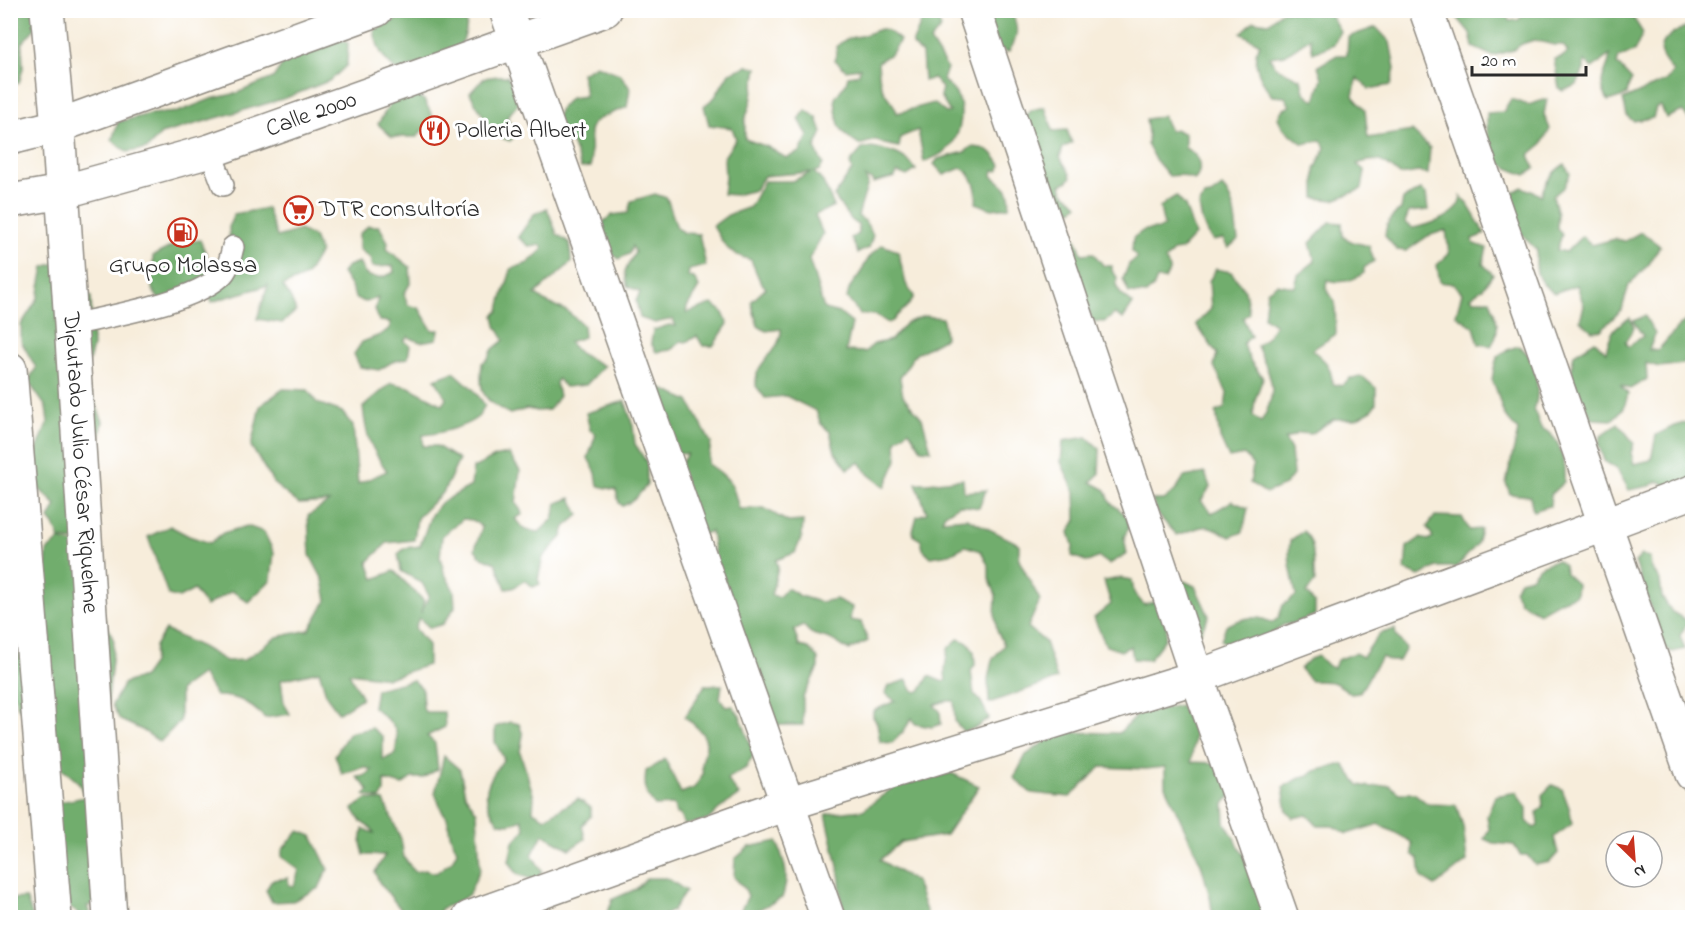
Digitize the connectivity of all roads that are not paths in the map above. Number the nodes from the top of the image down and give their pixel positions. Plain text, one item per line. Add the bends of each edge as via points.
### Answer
1 (46, 10) edge
2 (376, 10) edge
3 (506, 10) edge
4 (604, 10) edge
5 (974, 10) edge
6 (1426, 10) edge
7 (517, 41) junction
8 (58, 126) junction
9 (10, 138) edge
10 (210, 151) junction
11 (223, 185) dead end
12 (62, 192) junction
13 (10, 201) edge
14 (233, 247) dead end
15 (71, 325) junction
16 (10, 369) edge
17 (1692, 492) edge
18 (1604, 525) junction
19 (1197, 677) junction
20 (1692, 774) edge
21 (788, 804) junction
22 (55, 918) edge
23 (110, 918) edge
24 (469, 918) edge
25 (828, 918) edge
26 (1282, 918) edge

1 - 8 street, Diputado Julio César Riquelme
2 - 8 street
3 - 7 street
4 - 7 street, Calle 2000
5 - 19 street
6 - 18 street
7 - 10 street, Calle 2000
7 - 21 street
8 - 9 street
8 - 12 street, Diputado Julio César Riquelme
10 - 11 lane
10 - 12 street, Calle 2000
12 - 13 street, Calle 2000
12 - 15 street, Diputado Julio César Riquelme
14 - 15 lane via 228,267 220,277 188,294
15 - 23 street, Diputado Julio César Riquelme
16 - 22 street
17 - 18 street
18 - 19 street
18 - 20 street
19 - 21 street
19 - 26 street
21 - 24 street
21 - 25 street

